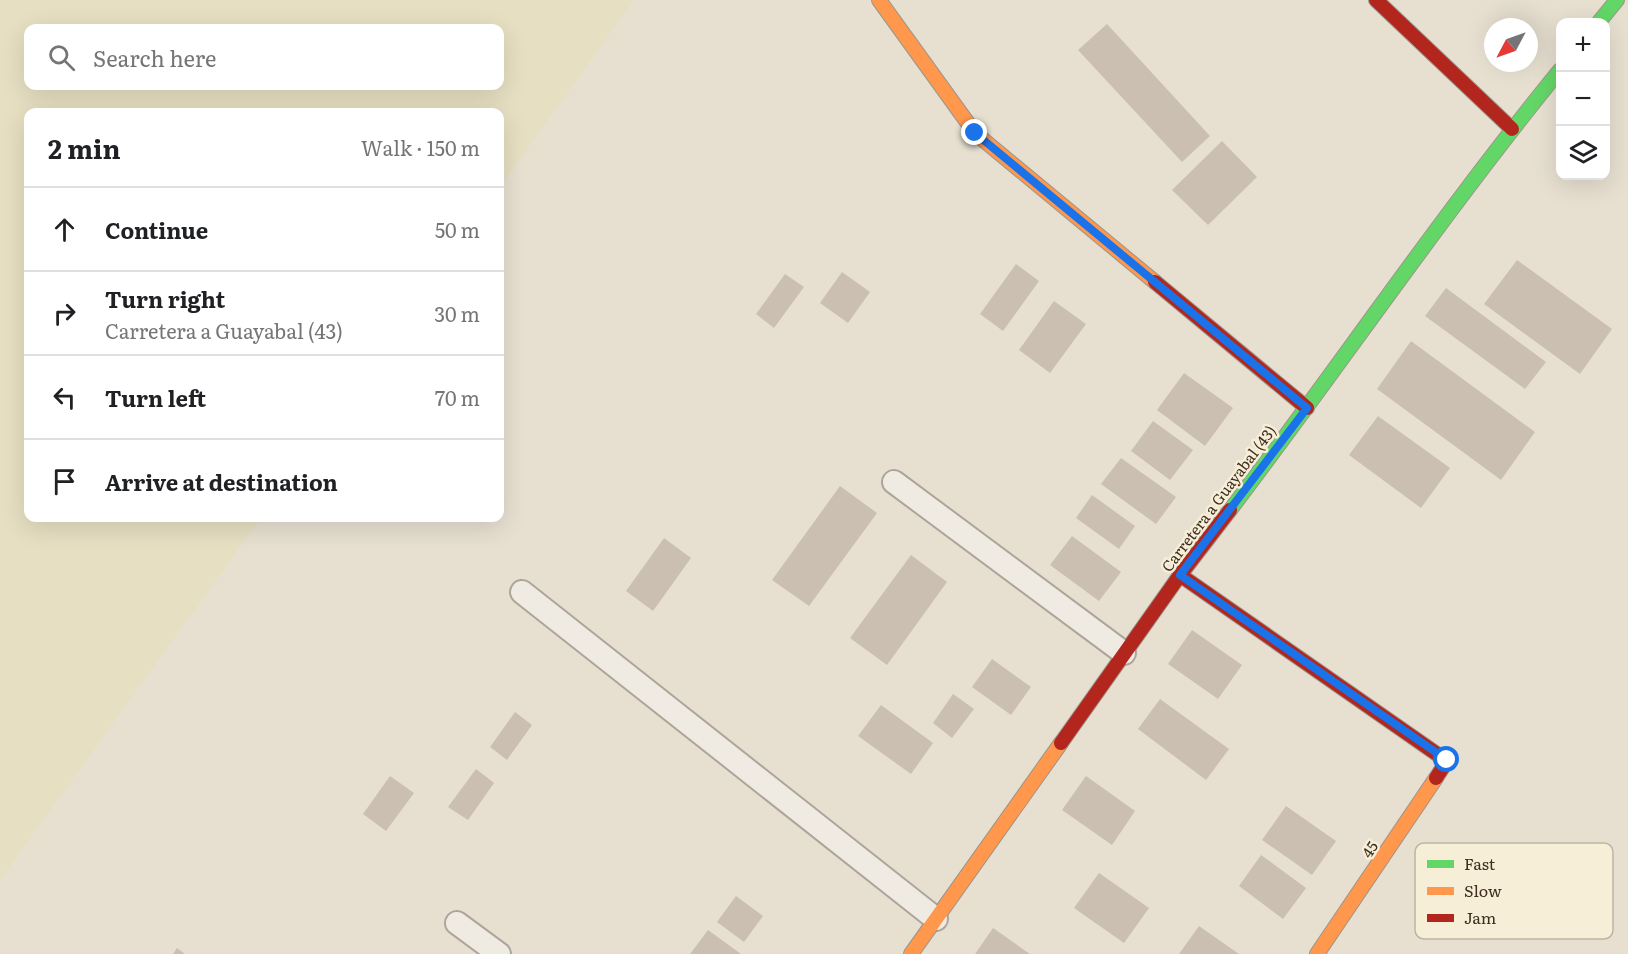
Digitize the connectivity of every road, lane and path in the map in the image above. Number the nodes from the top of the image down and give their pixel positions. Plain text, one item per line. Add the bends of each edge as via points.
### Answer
1 (879, 0) edge
2 (1376, 0) edge
3 (1617, 0) edge
4 (1602, 18) edge
5 (1558, 72) edge
6 (1512, 129) junction
7 (1307, 408) junction
8 (894, 482) dead end
9 (1180, 575) junction
10 (522, 592) dead end
11 (1124, 653) junction
12 (936, 920) junction
13 (457, 923) dead end
14 (499, 954) edge
15 (911, 954) edge
16 (1317, 954) edge

1 - 7 street via 975,133
2 - 6 street
3 - 4 street
5 - 6 street, Carretera a Guayabal (43)
6 - 7 street, Carretera a Guayabal (43)
7 - 9 street, Carretera a Guayabal (43)
8 - 11 lane
9 - 11 street, Carretera a Guayabal (43)
9 - 16 street, 45 via 1447,760
10 - 12 lane
11 - 12 street, Carretera a Guayabal (43)
12 - 15 street, Carretera a Guayabal (43)
13 - 14 lane

